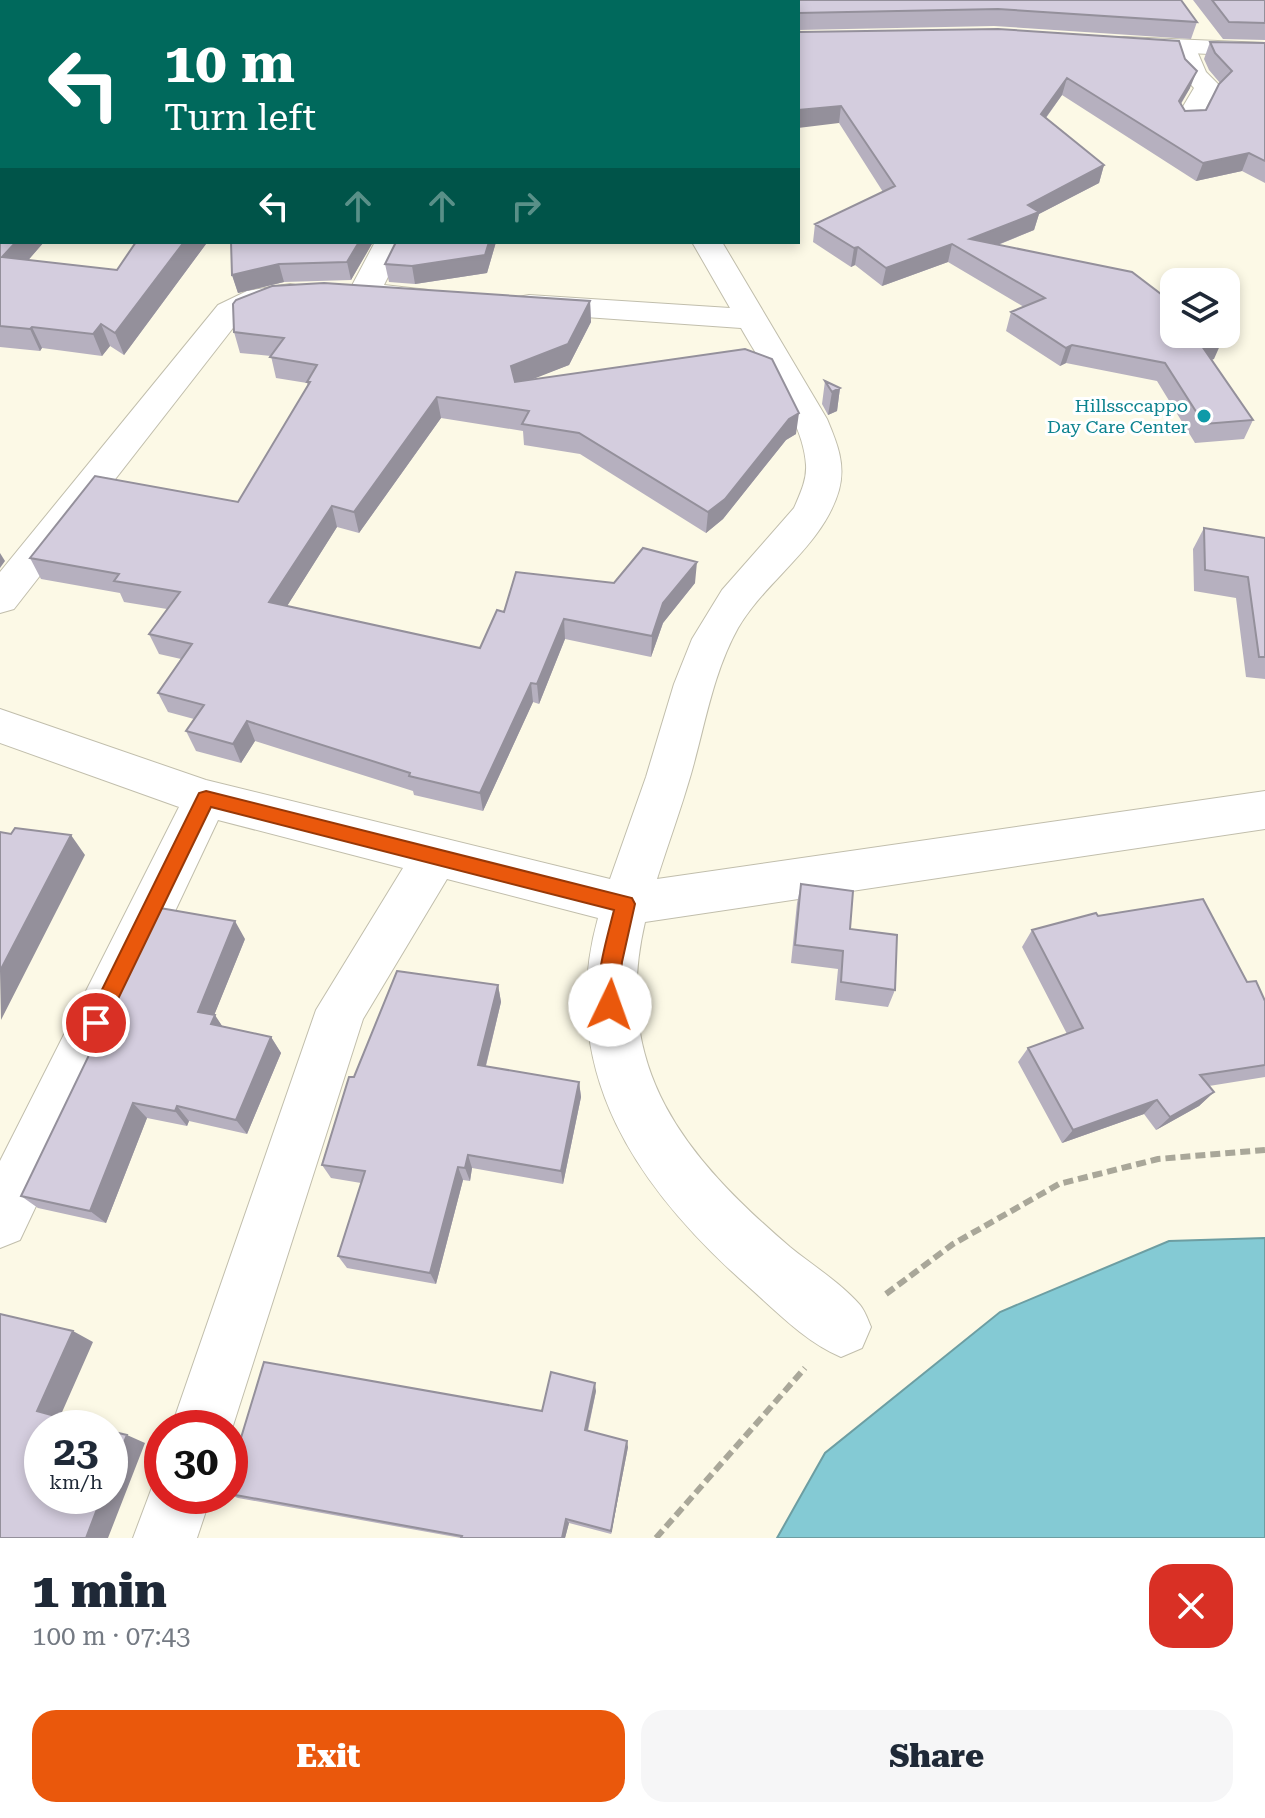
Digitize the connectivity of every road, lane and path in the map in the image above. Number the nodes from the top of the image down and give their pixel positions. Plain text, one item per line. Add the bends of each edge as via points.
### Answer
1 (1197, 24) edge
2 (1105, 43) edge
3 (1185, 49) junction
4 (1214, 49) junction
5 (1265, 50) edge
6 (1188, 120) edge
7 (389, 244) edge
8 (708, 244) edge
9 (364, 293) junction
10 (442, 298) edge
11 (504, 303) edge
12 (751, 319) junction
13 (0, 599) edge
14 (0, 726) edge
15 (206, 798) junction
16 (1265, 810) edge
17 (436, 856) junction
18 (625, 904) junction
19 (1265, 1150) edge
20 (0, 1220) edge
21 (841, 1327) junction
22 (208, 1410) edge
23 (173, 1514) edge
24 (165, 1538) edge
25 (656, 1538) edge

1 - 4 street
2 - 3 street
3 - 4 street
3 - 6 street via 1195,75 1209,88
4 - 5 street
7 - 9 street
8 - 12 street
9 - 10 street
9 - 13 street via 266,294 229,312
11 - 12 street
12 - 18 street via 810,419 822,450 821,489 810,516 724,617 697,676
14 - 15 street
15 - 17 street
15 - 20 street
16 - 18 street
17 - 18 street
17 - 22 street via 341,1010
18 - 21 street via 612,962 610,1005 618,1061 659,1152 698,1200 764,1264
19 - 21 path via 1158,1159 1059,1184 953,1244
21 - 25 path
23 - 24 street

